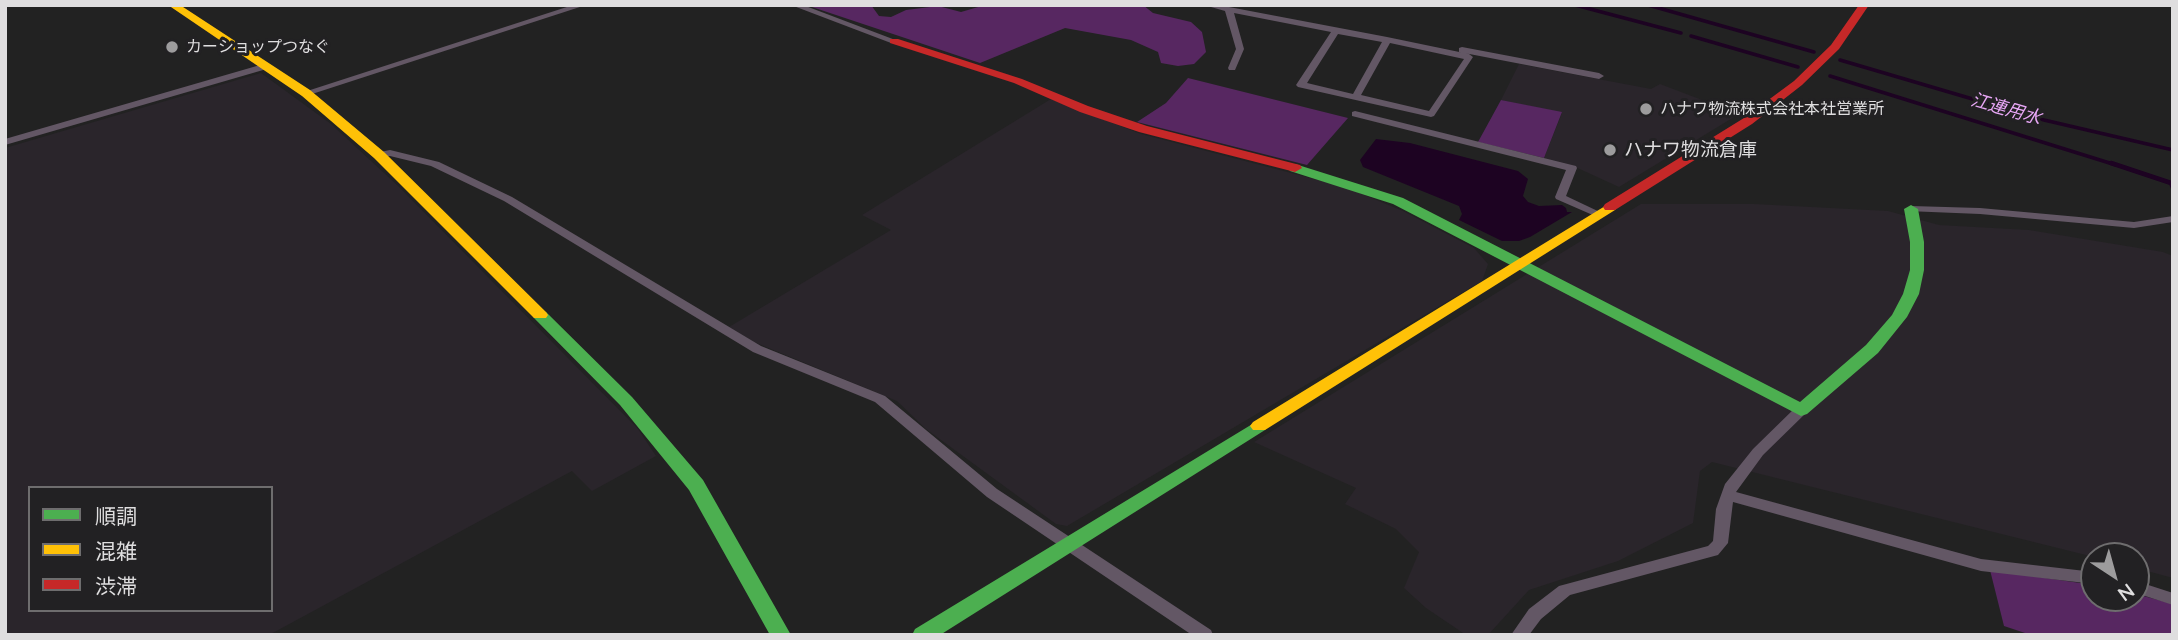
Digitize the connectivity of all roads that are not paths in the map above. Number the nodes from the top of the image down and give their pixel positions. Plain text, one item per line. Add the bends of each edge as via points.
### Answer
1 (173, 5) edge
2 (582, 5) edge
3 (795, 5) edge
4 (1208, 5) edge
5 (1864, 5) edge
6 (1228, 9) junction
7 (1336, 31) junction
8 (1387, 40) junction
9 (894, 41) joint
10 (1441, 52) junction
11 (267, 66) junction
12 (1233, 68) dead end
13 (1599, 76) dead end
14 (306, 93) junction
15 (1356, 97) junction
16 (1355, 114) dead end
17 (5, 142) edge
18 (379, 155) junction
19 (1911, 209) joint
20 (1599, 214) junction
21 (2173, 219) edge
22 (1520, 263) junction
23 (1801, 410) junction
24 (1728, 495) junction
25 (1069, 545) junction
26 (2080, 576) edge
27 (2150, 591) edge
28 (2173, 598) edge
29 (781, 635) edge
30 (922, 635) edge
31 (1205, 635) edge
32 (1519, 635) edge

1 - 11 street
2 - 14 street
3 - 9 street
4 - 6 street
5 - 20 street via 1835,47 1798,83 1748,121
6 - 7 street
6 - 12 street via 1240,49
7 - 8 street
7 - 15 street via 1301,85
8 - 10 street
8 - 15 street
9 - 22 street via 1143,129 1365,189
10 - 13 street via 1453,47
10 - 15 street via 1469,57 1430,114
11 - 14 street
11 - 17 street
14 - 18 street
16 - 20 street via 1572,168 1560,197
18 - 25 street via 390,153 435,164 508,199 757,349 880,399 982,484
18 - 29 street via 626,401 696,485
19 - 21 street via 2134,225
19 - 23 street via 1917,270 1899,317 1872,349
20 - 22 street
22 - 23 street
22 - 25 street
23 - 24 street via 1758,452
24 - 26 street via 1981,565
24 - 32 street via 1720,542 1713,551 1565,590 1535,614
25 - 30 street
25 - 31 street
27 - 28 street

